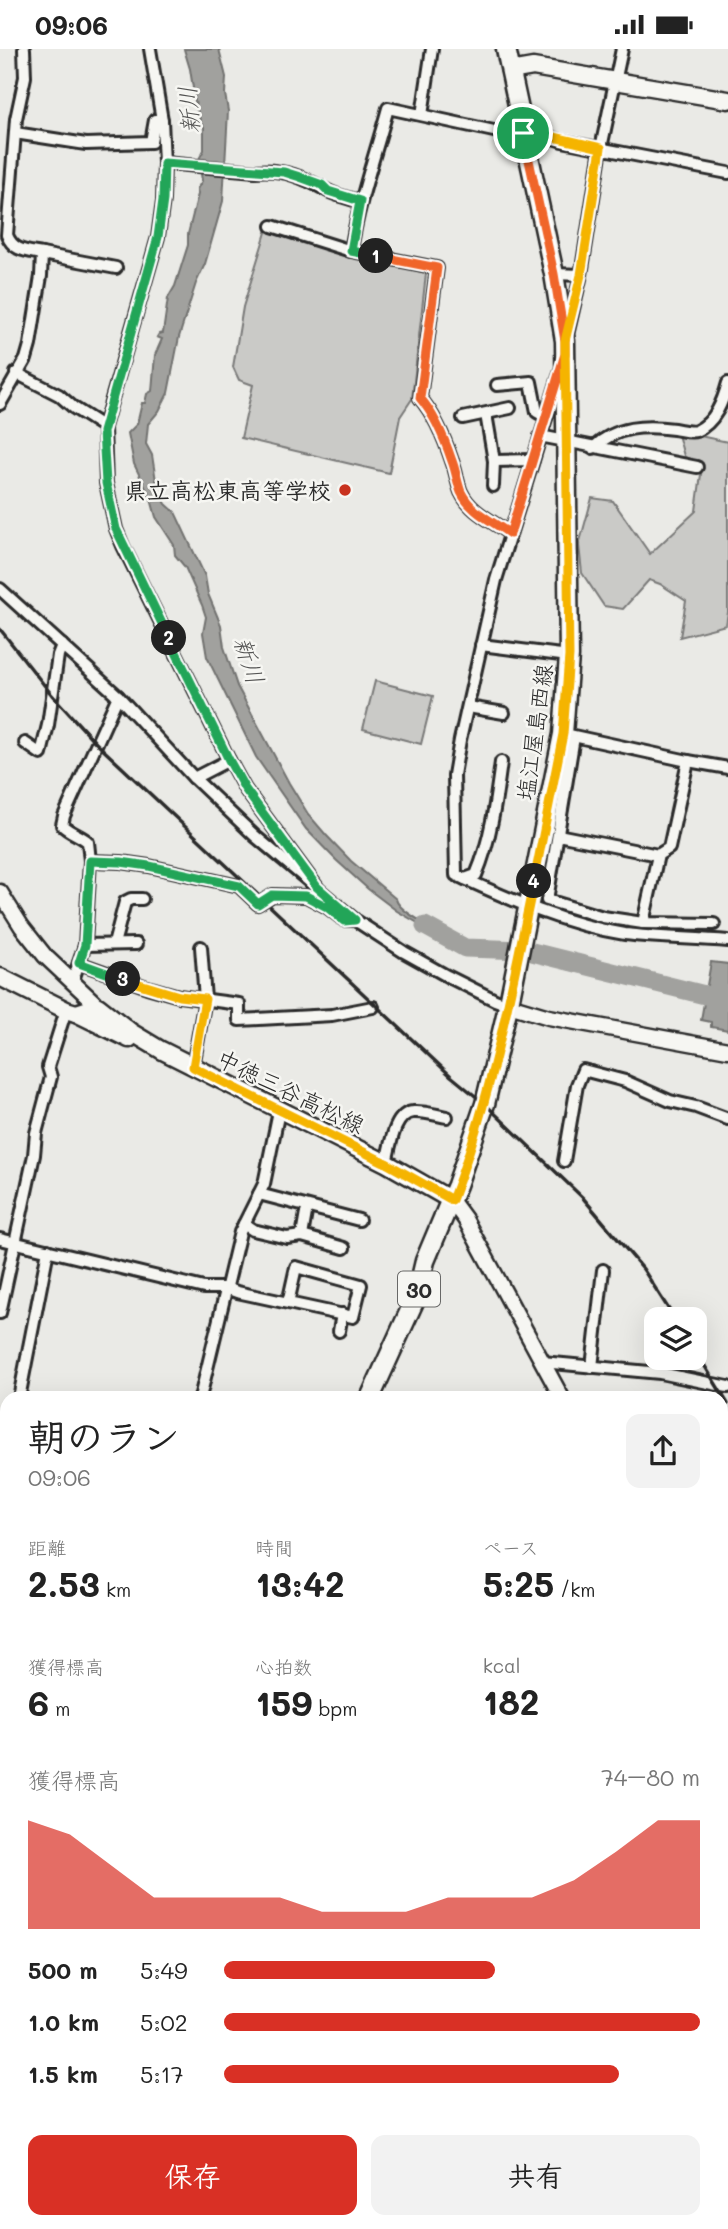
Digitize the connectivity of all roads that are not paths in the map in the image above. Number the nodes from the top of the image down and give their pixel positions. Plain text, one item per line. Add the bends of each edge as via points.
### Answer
1 (24, 49) edge
2 (150, 49) edge
3 (432, 49) edge
4 (506, 49) edge
5 (622, 49) edge
6 (510, 71) junction
7 (616, 81) junction
8 (728, 100) edge
9 (422, 115) junction
10 (162, 120) junction
11 (15, 133) junction
12 (523, 133) junction
13 (601, 148) junction
14 (164, 163) junction
15 (728, 173) edge
16 (360, 201) junction
17 (272, 226) dead end
18 (351, 251) junction
19 (42, 254) junction
20 (116, 268) dead end
21 (554, 274) junction
22 (581, 275) junction
23 (565, 348) junction
24 (16, 373) junction
25 (728, 383) edge
26 (497, 384) dead end
27 (0, 404) edge
28 (510, 408) dead end
29 (486, 414) junction
30 (546, 417) junction
31 (463, 418) dead end
32 (104, 427) junction
33 (540, 436) junction
34 (566, 441) junction
35 (593, 447) junction
36 (533, 460) junction
37 (494, 461) junction
38 (697, 467) dead end
39 (493, 486) dead end
40 (510, 534) junction
41 (0, 589) edge
42 (62, 645) junction
43 (481, 645) junction
44 (569, 656) junction
45 (118, 696) junction
46 (468, 707) junction
47 (504, 713) dead end
48 (568, 735) junction
49 (26, 743) dead end
50 (229, 760) junction
51 (688, 761) junction
52 (501, 762) dead end
53 (728, 768) edge
54 (194, 778) junction
55 (558, 835) junction
56 (658, 855) junction
57 (90, 861) junction
58 (465, 879) junction
59 (317, 887) junction
60 (0, 892) edge
61 (142, 899) dead end
62 (527, 911) junction
63 (355, 920) junction
64 (643, 923) junction
65 (715, 924) dead end
66 (728, 941) edge
67 (114, 944) junction
68 (136, 944) dead end
69 (85, 945) junction
70 (201, 947) dead end
71 (79, 963) junction
72 (0, 977) edge
73 (72, 983) junction
74 (205, 999) junction
75 (510, 1002) junction
76 (99, 1006) junction
77 (373, 1007) dead end
78 (71, 1011) junction
79 (161, 1050) junction
80 (728, 1050) edge
81 (193, 1067) junction
82 (279, 1111) junction
83 (447, 1117) dead end
84 (728, 1119) edge
85 (564, 1161) dead end
86 (386, 1163) junction
87 (259, 1194) junction
88 (452, 1200) junction
89 (306, 1213) dead end
90 (359, 1220) dead end
91 (244, 1224) junction
92 (302, 1236) junction
93 (0, 1239) edge
94 (15, 1243) junction
95 (344, 1248) dead end
96 (48, 1250) junction
97 (603, 1270) dead end
98 (226, 1288) junction
99 (288, 1303) junction
100 (0, 1313) edge
101 (342, 1314) junction
102 (339, 1331) dead end
103 (542, 1362) junction
104 (592, 1367) junction
105 (728, 1387) edge
106 (20, 1391) edge
107 (202, 1391) edge
108 (373, 1391) edge
109 (558, 1391) edge

1 - 11 street via 25,77
2 - 10 street
3 - 9 street
4 - 6 main road, 塩江屋島西線 / 30
5 - 7 street
6 - 7 main road via 533,67
6 - 12 main road, 塩江屋島西線 / 30
7 - 8 main road
7 - 13 street
9 - 12 street via 503,133
9 - 16 street via 388,108
10 - 11 street via 155,120 151,142 86,144
10 - 14 street
11 - 19 street via 7,235 10,244 21,250
12 - 13 street
12 - 21 main road, 塩江屋島西線 / 30
13 - 15 street
13 - 22 street
14 - 16 street via 268,170 300,177
14 - 32 street via 158,237
16 - 18 street
17 - 18 street
18 - 40 street via 437,268 420,398 452,460 461,493 478,513
19 - 20 street
19 - 24 street via 30,345
21 - 22 street
21 - 23 main road, 塩江屋島西線 / 30
22 - 23 street
23 - 30 street
23 - 34 main road, 塩江屋島西線 / 30
24 - 27 street
24 - 32 street via 60,395
25 - 35 street via 716,413 694,432 643,426 623,430
26 - 30 street via 531,382 537,412
28 - 29 street
29 - 31 street
29 - 37 street
30 - 33 street
32 - 50 street via 106,483 116,529
33 - 34 street
33 - 36 street
34 - 35 street
34 - 44 main road, 塩江屋島西線 / 30
35 - 38 street
36 - 37 street
36 - 40 street
37 - 39 street
40 - 43 street
41 - 42 street
42 - 45 street
42 - 49 street via 41,754
43 - 44 street
43 - 46 street
44 - 48 main road, 塩江屋島西線 / 30
45 - 54 street
45 - 57 street via 62,825 88,842
46 - 47 street
46 - 58 street via 454,775 456,875
48 - 51 street
48 - 55 street
48 - 62 main road, 塩江屋島西線 / 30
50 - 54 street
50 - 59 street via 261,813
51 - 53 street
51 - 56 street via 669,848
52 - 58 street via 486,852 476,875
54 - 59 street via 255,837
55 - 56 street
55 - 64 street via 547,900
56 - 64 street
57 - 63 street via 149,866 239,886 258,904 272,895 306,896 344,921
57 - 69 street
58 - 62 street
59 - 63 street
60 - 73 street via 22,927
61 - 67 street via 125,902
62 - 66 street via 624,933
62 - 75 main road, 塩江屋島西線 / 30
63 - 75 street via 436,970 495,1000
64 - 65 street
67 - 68 street
67 - 69 street
69 - 71 street
70 - 74 street
71 - 73 street
71 - 74 street via 147,987
72 - 78 main road
73 - 76 street
74 - 77 street via 239,1004 239,1020 332,1015
74 - 81 street
75 - 80 street via 549,1017
75 - 88 main road, 塩江屋島西線 / 30 via 485,1104
76 - 78 main road
76 - 79 main road, 中徳三谷高松線
78 - 79 main road via 133,1042
78 - 94 street via 48,1067 51,1077
79 - 81 main road, 中徳三谷高松線
81 - 82 main road, 中徳三谷高松線
82 - 86 main road, 中徳三谷高松線
82 - 87 street
83 - 86 street via 414,1111 405,1114 399,1119
84 - 85 street via 583,1070
86 - 88 main road, 中徳三谷高松線
87 - 90 street
87 - 91 street
88 - 103 street
88 - 108 main road, 塩江屋島西線 / 30 via 425,1261 417,1295
89 - 92 street
91 - 92 street via 287,1238
91 - 98 street
92 - 95 street
93 - 94 street
94 - 96 street
94 - 100 street
96 - 98 street via 204,1288
96 - 106 street
97 - 104 street
98 - 99 street
98 - 107 street
99 - 101 street
99 - 101 street via 296,1267 361,1285 353,1317
101 - 102 street
103 - 104 street
103 - 109 street
104 - 105 street via 660,1373

